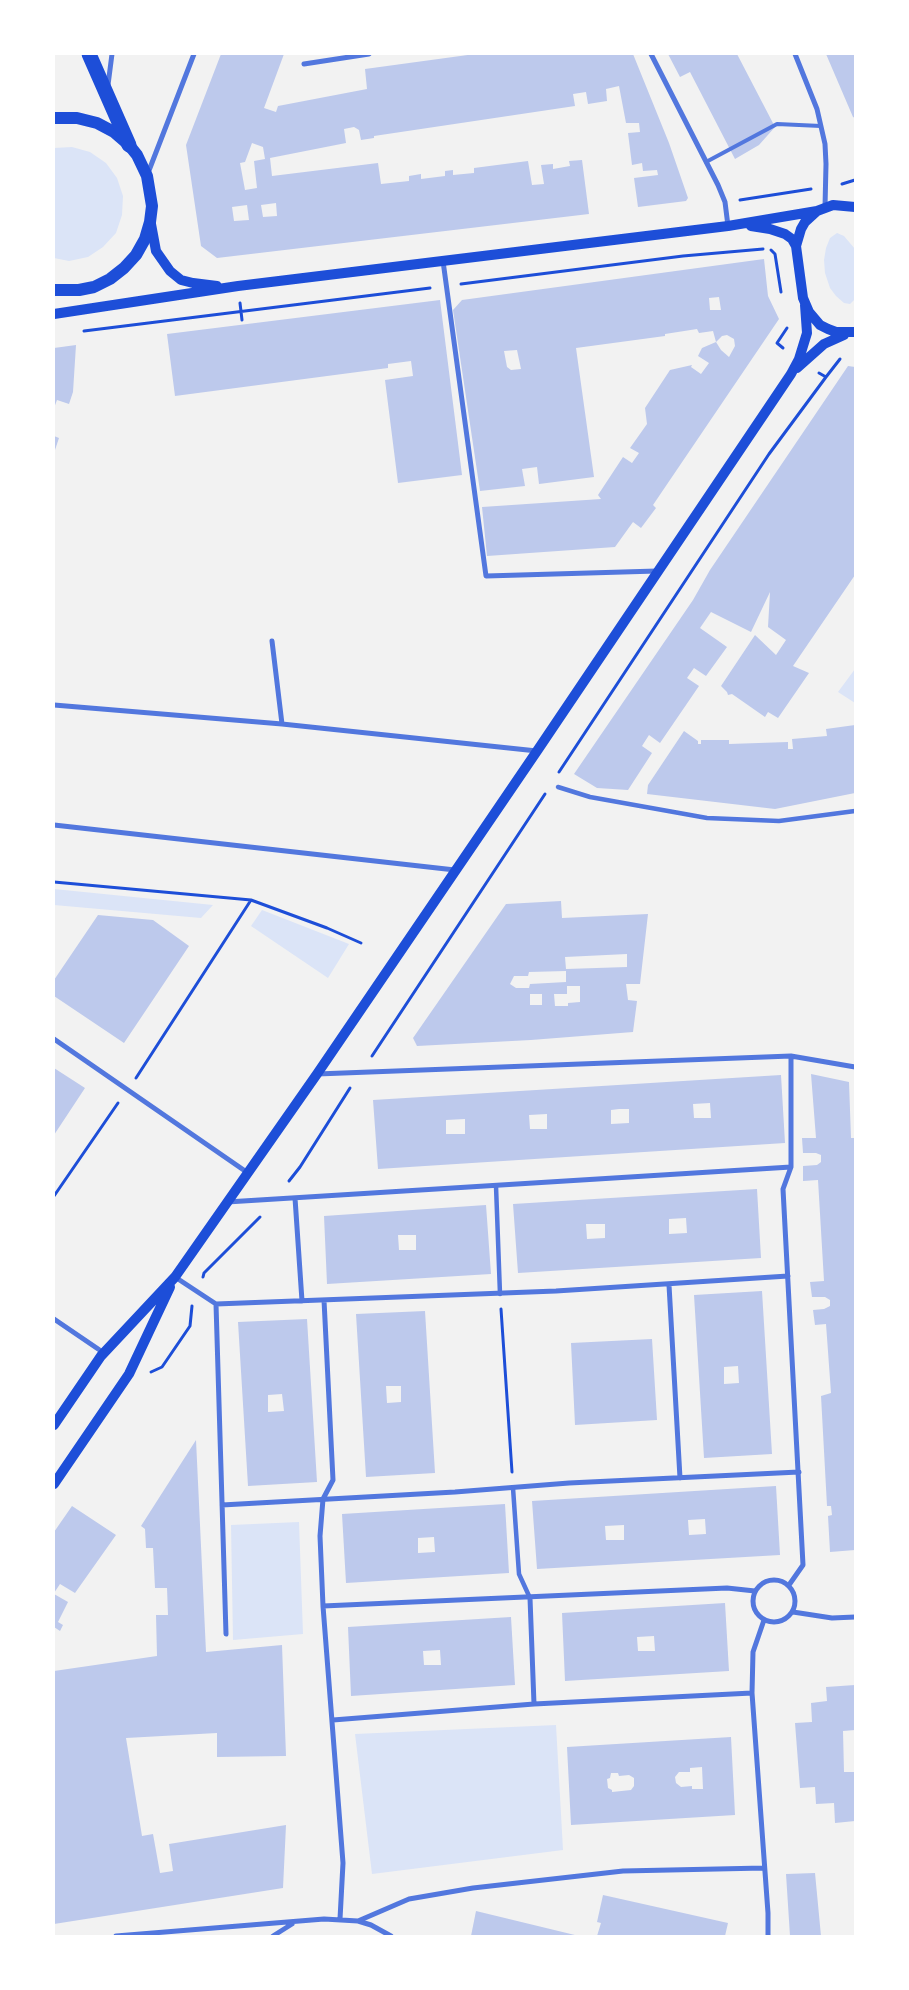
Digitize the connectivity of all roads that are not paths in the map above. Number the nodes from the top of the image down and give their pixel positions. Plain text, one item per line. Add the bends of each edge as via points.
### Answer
1 (89, 54) edge
2 (112, 54) edge
3 (194, 54) edge
4 (369, 54) edge
5 (651, 54) edge
6 (795, 54) edge
7 (304, 64) dead end
8 (107, 96) junction
9 (54, 118) edge
10 (821, 126) junction
11 (129, 145) junction
12 (706, 162) junction
13 (147, 176) junction
14 (855, 200) edge
15 (842, 205) junction
16 (855, 207) edge
17 (821, 209) junction
18 (150, 222) junction
19 (728, 226) junction
20 (796, 246) junction
21 (443, 261) junction
22 (238, 286) junction
23 (54, 290) edge
24 (805, 305) junction
25 (54, 314) edge
26 (852, 333) edge
27 (791, 374) junction
28 (658, 571) junction
29 (272, 641) dead end
30 (54, 705) edge
31 (282, 724) junction
32 (537, 751) junction
33 (558, 787) dead end
34 (855, 811) edge
35 (54, 825) edge
36 (456, 870) junction
37 (54, 1039) edge
38 (791, 1056) junction
39 (855, 1067) edge
40 (317, 1074) junction
41 (791, 1167) junction
42 (248, 1173) junction
43 (496, 1186) junction
44 (296, 1198) junction
45 (227, 1202) junction
46 (788, 1276) junction
47 (175, 1277) junction
48 (669, 1285) junction
49 (500, 1294) junction
50 (324, 1300) junction
51 (302, 1301) junction
52 (216, 1304) junction
53 (54, 1319) edge
54 (104, 1353) junction
55 (54, 1425) edge
56 (799, 1472) junction
57 (680, 1478) junction
58 (54, 1484) edge
59 (513, 1488) junction
60 (323, 1499) junction
61 (222, 1505) junction
62 (789, 1585) junction
63 (756, 1591) junction
64 (530, 1598) junction
65 (323, 1606) junction
66 (793, 1612) junction
67 (855, 1617) edge
68 (764, 1620) junction
69 (226, 1634) dead end
70 (752, 1693) junction
71 (534, 1704) junction
72 (333, 1720) junction
73 (764, 1868) junction
74 (340, 1918) junction
75 (358, 1921) junction
76 (297, 1922) junction
77 (116, 1936) edge
78 (273, 1936) edge
79 (391, 1936) edge
80 (768, 1936) edge

1 - 8 highway
2 - 8 street
3 - 13 street
4 - 7 street
5 - 12 street
6 - 10 street
8 - 11 highway
9 - 11 main road via 78,118 97,123
10 - 12 lane via 778,124
10 - 17 street via 826,156
11 - 13 main road
12 - 19 street via 725,202
13 - 18 main road via 152,206
14 - 15 main road
15 - 16 main road
15 - 17 main road
17 - 19 main road
17 - 20 main road via 800,229
18 - 22 main road via 156,251 181,280
18 - 23 main road via 136,255 110,279 79,290
19 - 20 main road via 770,229 789,236
19 - 21 main road
20 - 24 main road
21 - 22 main road
21 - 28 street via 486,576
22 - 25 main road
24 - 26 main road via 820,325 836,332
24 - 27 main road via 807,333
26 - 27 main road via 824,344
27 - 28 main road
28 - 32 main road
29 - 31 street
30 - 31 street
31 - 32 street
32 - 36 main road
33 - 34 street via 590,797 707,818 778,821
35 - 36 street
36 - 40 main road
37 - 42 street
38 - 39 street
38 - 40 street
38 - 41 street
40 - 42 main road
41 - 43 street
41 - 46 street via 783,1190
42 - 45 main road
43 - 44 street
43 - 49 street
44 - 45 street
44 - 51 street
45 - 47 main road
46 - 48 street
46 - 56 street
47 - 52 street
47 - 54 main road
47 - 58 main road via 129,1374
48 - 49 street
48 - 57 street
49 - 50 street
50 - 51 street
50 - 60 street via 333,1480
51 - 52 street
52 - 61 street
53 - 54 street
54 - 55 main road
56 - 57 street
56 - 62 street via 803,1565
57 - 59 street
59 - 60 street
59 - 64 street via 519,1574
60 - 61 street
60 - 65 street via 320,1536
61 - 69 street
62 - 63 street via 771,1580
62 - 66 street via 796,1603
63 - 64 street via 727,1588
63 - 68 street via 754,1610
64 - 65 street
64 - 71 street
65 - 72 street
66 - 67 street via 832,1618
66 - 68 street via 778,1622
68 - 70 street via 753,1652
70 - 71 street
70 - 73 street
71 - 72 street
72 - 74 street via 343,1863
73 - 75 street via 622,1871 473,1888 409,1899
73 - 80 street
74 - 75 street
74 - 76 street
75 - 79 street
76 - 77 street
76 - 78 street

